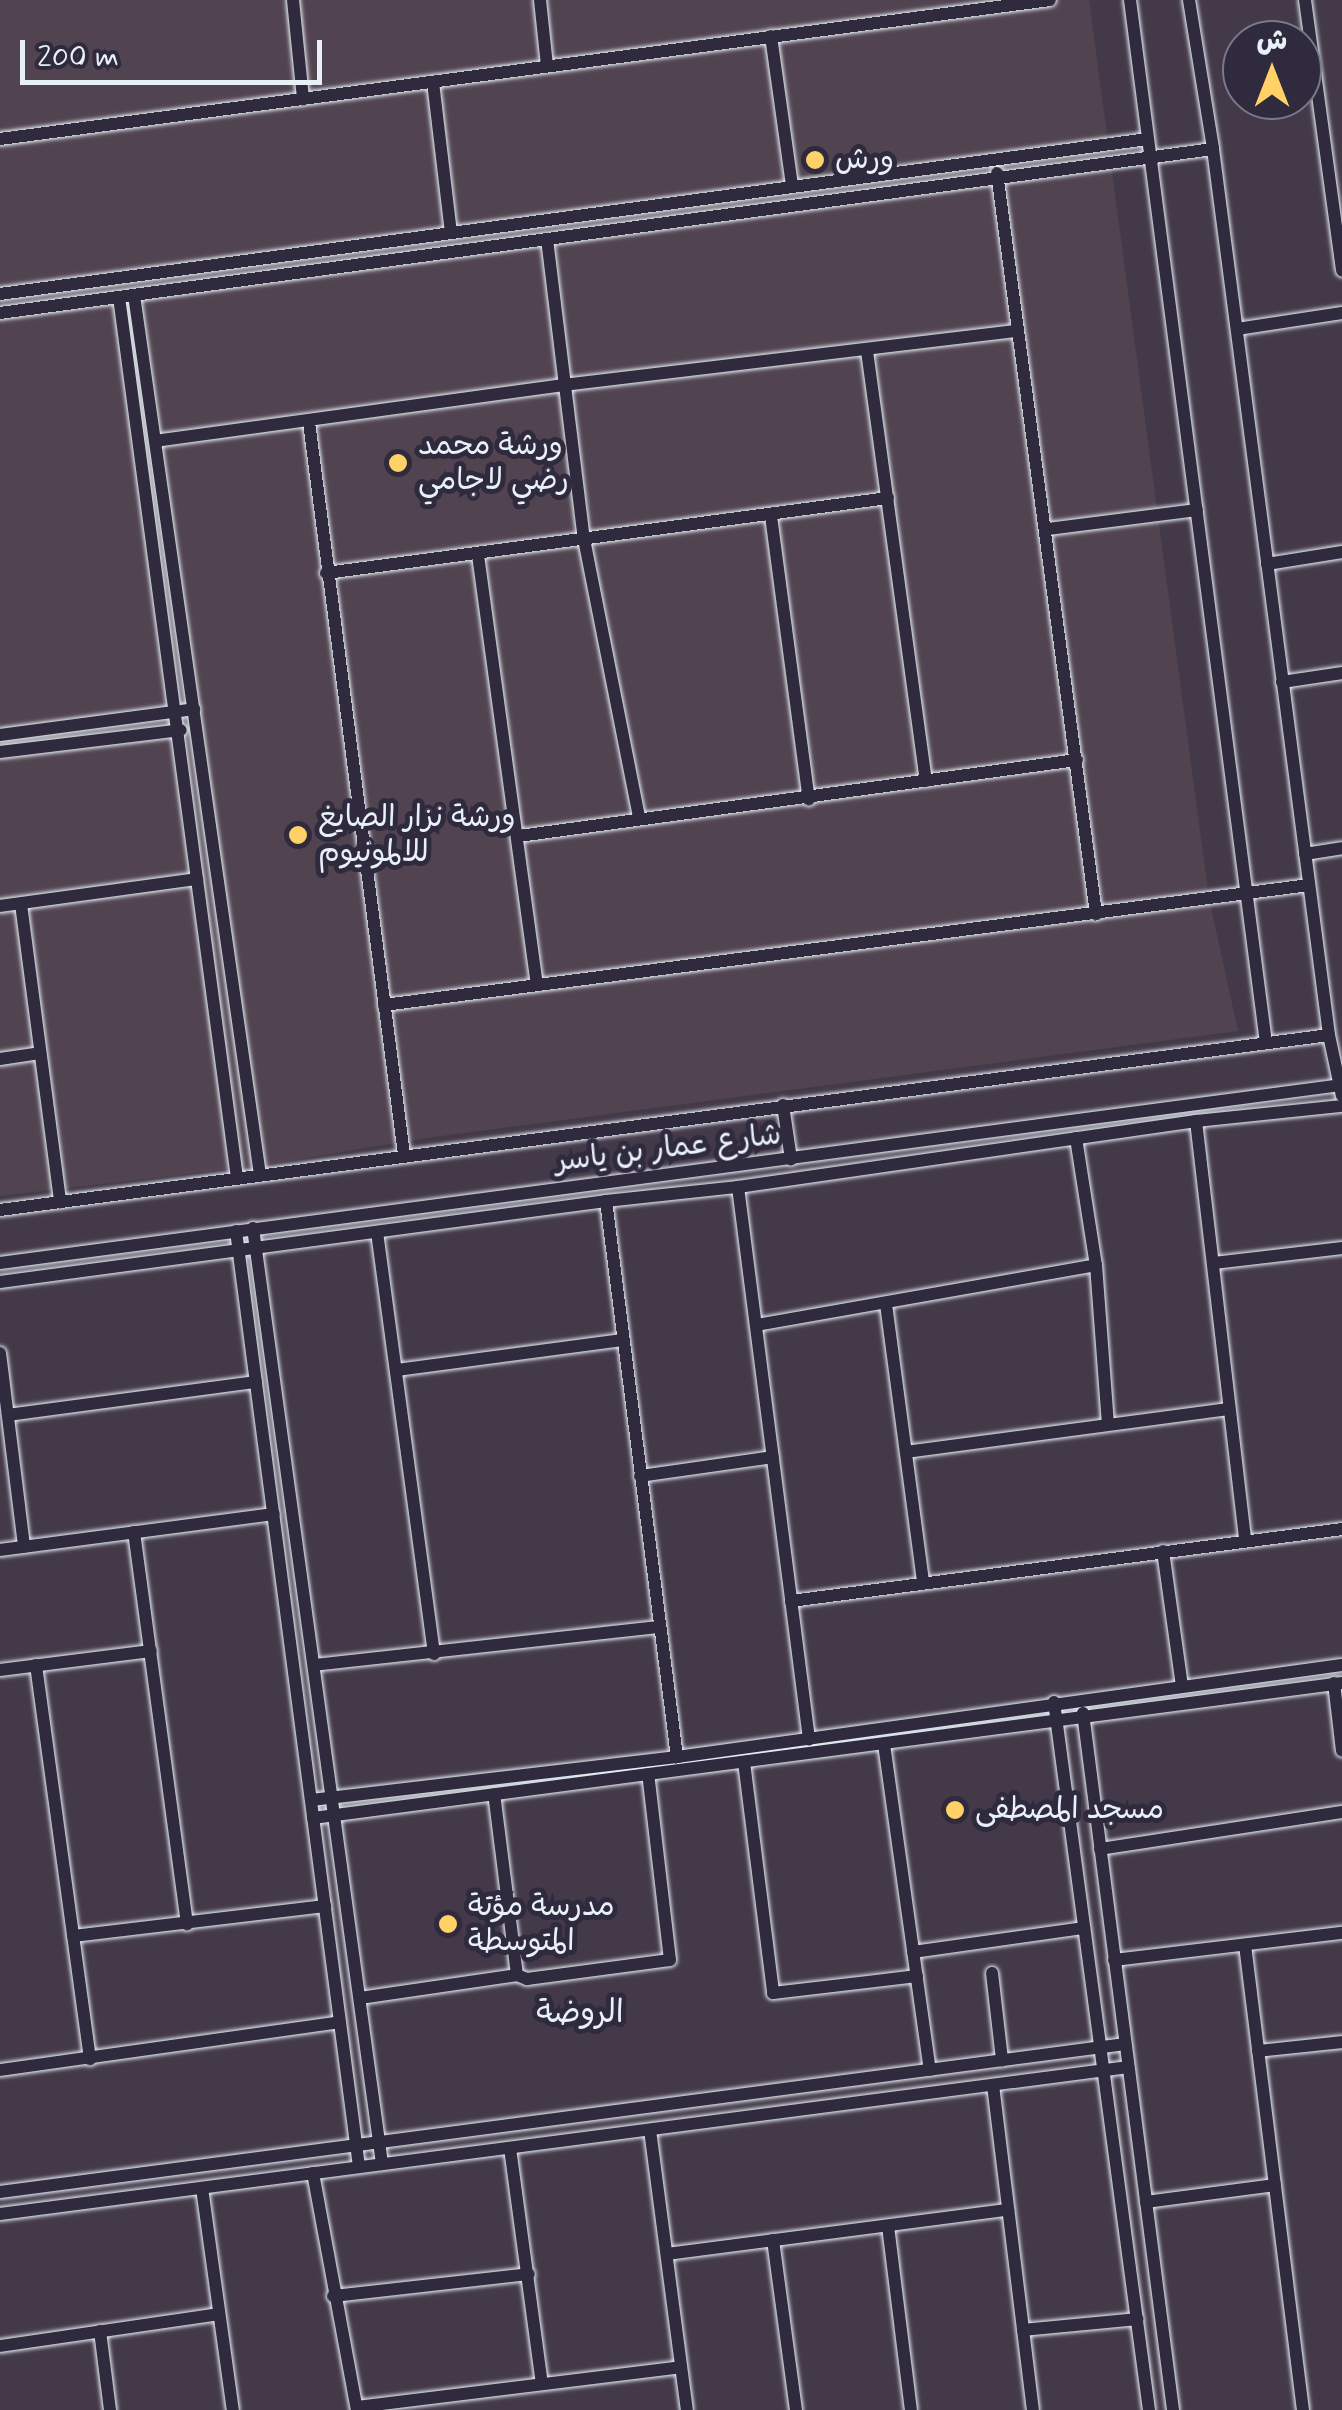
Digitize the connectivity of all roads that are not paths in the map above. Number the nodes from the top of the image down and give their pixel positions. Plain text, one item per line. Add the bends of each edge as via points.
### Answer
1 (293, 0) edge
2 (540, 0) edge
3 (1050, 0) edge
4 (1130, 0) edge
5 (1189, 0) edge
6 (1306, 0) edge
7 (976, 5) edge
8 (772, 36) junction
9 (547, 66) junction
10 (433, 82) junction
11 (303, 99) junction
12 (0, 139) edge
13 (1148, 139) junction
14 (1213, 149) junction
15 (1151, 158) junction
16 (996, 167) junction
17 (792, 186) junction
18 (1338, 213) edge
19 (452, 233) junction
20 (547, 239) junction
21 (1342, 270) edge
22 (132, 276) junction
23 (108, 279) junction
24 (0, 294) edge
25 (134, 294) junction
26 (119, 296) junction
27 (1342, 312) edge
28 (0, 313) edge
29 (1237, 329) junction
30 (1018, 330) junction
31 (866, 351) junction
32 (562, 385) junction
33 (308, 422) junction
34 (155, 441) junction
35 (888, 498) junction
36 (1197, 510) junction
37 (771, 516) junction
38 (1048, 529) junction
39 (584, 538) junction
40 (1342, 552) edge
41 (478, 556) junction
42 (1267, 564) junction
43 (326, 573) junction
44 (1342, 673) edge
45 (1282, 682) junction
46 (194, 709) junction
47 (175, 712) junction
48 (196, 728) junction
49 (177, 731) junction
50 (0, 735) edge
51 (0, 752) edge
52 (1077, 760) junction
53 (926, 782) junction
54 (809, 798) junction
55 (639, 818) junction
56 (519, 836) junction
57 (1342, 848) edge
58 (1305, 854) junction
59 (197, 879) junction
60 (1309, 885) junction
61 (1249, 892) junction
62 (21, 904) junction
63 (0, 906) edge
64 (1096, 914) junction
65 (537, 984) junction
66 (384, 1005) junction
67 (1329, 1035) junction
68 (1266, 1043) junction
69 (40, 1053) junction
70 (0, 1058) edge
71 (1342, 1089) edge
72 (784, 1105) junction
73 (1342, 1106) edge
74 (1196, 1121) junction
75 (1076, 1138) junction
76 (404, 1154) junction
77 (791, 1159) junction
78 (260, 1175) junction
79 (237, 1178) junction
80 (738, 1188) junction
81 (606, 1201) junction
82 (60, 1202) junction
83 (0, 1210) edge
84 (253, 1228) junction
85 (236, 1231) junction
86 (377, 1232) junction
87 (255, 1248) junction
88 (1342, 1248) edge
89 (239, 1250) junction
90 (0, 1263) edge
91 (1214, 1263) junction
92 (1096, 1265) junction
93 (0, 1282) edge
94 (886, 1304) junction
95 (756, 1325) junction
96 (622, 1340) junction
97 (0, 1353) edge
98 (397, 1370) junction
99 (256, 1382) junction
100 (1228, 1409) junction
101 (8, 1415) junction
102 (1108, 1423) junction
103 (906, 1452) junction
104 (772, 1458) junction
105 (640, 1476) junction
106 (274, 1514) junction
107 (1342, 1529) edge
108 (134, 1532) junction
109 (1245, 1540) junction
110 (24, 1547) junction
111 (0, 1550) edge
112 (1163, 1551) junction
113 (923, 1583) junction
114 (791, 1601) junction
115 (659, 1627) junction
116 (151, 1651) junction
117 (434, 1654) junction
118 (314, 1664) junction
119 (1342, 1664) edge
120 (36, 1665) junction
121 (0, 1670) edge
122 (1338, 1683) edge
123 (1182, 1686) junction
124 (1081, 1698) junction
125 (1054, 1702) junction
126 (1084, 1717) junction
127 (1056, 1721) junction
128 (810, 1739) junction
129 (884, 1744) junction
130 (1342, 1751) edge
131 (677, 1757) junction
132 (744, 1762) junction
133 (648, 1774) junction
134 (494, 1794) junction
135 (332, 1797) junction
136 (311, 1800) junction
137 (1342, 1812) edge
138 (334, 1814) junction
139 (314, 1818) junction
140 (1100, 1849) junction
141 (325, 1906) junction
142 (187, 1924) junction
143 (1084, 1928) junction
144 (1342, 1933) edge
145 (73, 1936) junction
146 (1245, 1945) junction
147 (913, 1952) junction
148 (1114, 1960) junction
149 (992, 1973) dead end
150 (517, 1974) junction
151 (916, 1976) junction
152 (360, 1998) junction
153 (340, 2022) junction
154 (1342, 2042) edge
155 (1125, 2044) junction
156 (1100, 2047) junction
157 (1258, 2051) junction
158 (90, 2058) junction
159 (1002, 2060) junction
160 (1128, 2067) junction
161 (0, 2070) edge
162 (930, 2070) junction
163 (1104, 2070) junction
164 (993, 2086) junction
165 (650, 2130) junction
166 (380, 2142) junction
167 (356, 2145) junction
168 (510, 2148) junction
169 (382, 2164) junction
170 (359, 2168) junction
171 (313, 2173) junction
172 (1275, 2185) junction
173 (202, 2188) junction
174 (0, 2192) edge
175 (1146, 2202) junction
176 (1008, 2210) junction
177 (0, 2214) edge
178 (888, 2226) junction
179 (772, 2240) junction
180 (667, 2254) junction
181 (529, 2274) junction
182 (332, 2296) junction
183 (220, 2314) junction
184 (1137, 2318) junction
185 (1023, 2330) junction
186 (100, 2331) junction
187 (0, 2346) edge
188 (682, 2367) junction
189 (542, 2384) junction
190 (357, 2409) edge
191 (110, 2410) edge
192 (233, 2410) edge
193 (687, 2410) edge
194 (796, 2410) edge
195 (910, 2410) edge
196 (1033, 2410) edge
197 (1149, 2410) edge
198 (1173, 2410) edge
199 (1303, 2410) edge

1 - 11 street
2 - 9 street
3 - 7 street
4 - 13 street
5 - 14 street
6 - 18 street
7 - 8 street
8 - 9 street
8 - 17 street
9 - 10 street
10 - 11 street
10 - 19 street
11 - 12 street
13 - 15 street
13 - 16 street
14 - 15 street
14 - 29 street
15 - 16 street
15 - 36 street
16 - 17 street
16 - 20 street
16 - 30 street
17 - 19 street
18 - 21 street
19 - 22 street
20 - 25 street
20 - 32 street
22 - 23 street
22 - 26 street
23 - 24 street
23 - 26 street
25 - 26 street
25 - 34 street
26 - 28 street
26 - 47 street
27 - 29 street
29 - 42 street
30 - 31 street
30 - 38 street
31 - 32 street
31 - 35 street
32 - 33 street
32 - 39 street
33 - 34 street
33 - 43 street
34 - 46 street
35 - 37 street
35 - 53 street
36 - 38 street
36 - 61 street
37 - 39 street
37 - 54 street
38 - 52 street
39 - 41 street
39 - 55 street
40 - 42 street
41 - 43 street
41 - 56 street
42 - 45 street
43 - 66 street
44 - 45 street
45 - 58 street
46 - 47 street
46 - 48 street
47 - 49 street
47 - 50 street
48 - 49 street
48 - 78 street
49 - 51 street
49 - 59 street
52 - 53 street
52 - 64 street
53 - 54 street
54 - 55 street
55 - 56 street
56 - 65 street
57 - 58 street
58 - 60 street
59 - 62 street
59 - 79 street
60 - 61 street
60 - 67 street
61 - 64 street
61 - 68 street
62 - 63 street
62 - 69 street
64 - 65 street
65 - 66 street
66 - 76 street
67 - 68 street
67 - 71 street
68 - 72 street
69 - 70 street
69 - 82 street
71 - 77 street, شارع عمار بن ياسر
72 - 76 street
72 - 77 street
73 - 74 street, شارع عمار بن ياسر
74 - 75 street, شارع عمار بن ياسر
74 - 91 street
75 - 80 street, شارع عمار بن ياسر
75 - 92 street
76 - 78 street
77 - 84 street, شارع عمار بن ياسر
78 - 79 street
79 - 82 street
80 - 81 street, شارع عمار بن ياسر
80 - 95 street
81 - 86 street, شارع عمار بن ياسر
81 - 96 street
82 - 83 street
84 - 85 street, شارع عمار بن ياسر
84 - 87 street
85 - 89 street
85 - 90 street, شارع عمار بن ياسر
86 - 87 street, شارع عمار بن ياسر
86 - 98 street
87 - 89 street, شارع عمار بن ياسر
87 - 118 street
88 - 91 street
89 - 93 street, شارع عمار بن ياسر
89 - 99 street
91 - 100 street
92 - 94 street
92 - 102 street
94 - 95 street
94 - 103 street
95 - 104 street
96 - 98 street
96 - 105 street
97 - 101 street
98 - 117 street
99 - 101 street
99 - 106 street
100 - 102 street
100 - 109 street
101 - 110 street
102 - 103 street
103 - 113 street
104 - 105 street
104 - 114 street
105 - 115 street
106 - 108 street
106 - 136 street
107 - 109 street
108 - 110 street
108 - 116 street
109 - 112 street
110 - 111 street
112 - 113 street
112 - 123 street
113 - 114 street
114 - 128 street
115 - 117 street
115 - 131 street
116 - 120 street
116 - 142 street
117 - 118 street
118 - 135 street
119 - 123 street
120 - 121 street
120 - 145 street
122 - 126 street
122 - 130 street
123 - 124 street
124 - 125 street
124 - 126 street
125 - 127 street
125 - 128 street
126 - 127 street
126 - 140 street
127 - 129 street
127 - 143 street
128 - 131 street
129 - 132 street
129 - 147 street
131 - 135 street
132 - 133 street
132 - 151 street via 772,1994
133 - 134 street
133 - 150 street via 670,1960 527,1979
134 - 138 street
134 - 150 street
135 - 136 street
135 - 138 street
136 - 139 street
137 - 140 street
138 - 139 street
138 - 152 street
139 - 141 street
140 - 148 street
141 - 142 street
141 - 153 street
142 - 145 street
143 - 147 street
143 - 156 street
144 - 146 street
145 - 158 street
146 - 148 street
146 - 157 street
147 - 151 street
148 - 155 street
149 - 159 street
150 - 152 street
151 - 162 street
152 - 166 street
153 - 158 street
153 - 167 street
154 - 157 street
155 - 156 street
155 - 160 street
156 - 159 street
156 - 163 street
157 - 172 street
158 - 161 street
159 - 162 street
160 - 163 street
160 - 175 street
162 - 166 street
163 - 164 street
163 - 184 street
164 - 165 street
164 - 176 street
165 - 168 street
165 - 180 street
166 - 167 street
166 - 169 street
167 - 170 street
167 - 174 street
168 - 169 street
168 - 181 street
169 - 170 street
170 - 171 street
171 - 173 street
171 - 182 street
172 - 175 street
172 - 199 street
173 - 177 street
173 - 183 street
175 - 198 street
176 - 178 street
176 - 185 street
178 - 179 street
178 - 195 street
179 - 180 street
179 - 194 street
180 - 188 street
181 - 182 street
181 - 189 street
182 - 190 street
183 - 186 street
183 - 192 street
184 - 185 street
184 - 197 street
185 - 196 street
186 - 187 street
186 - 191 street
188 - 189 street
188 - 193 street
189 - 190 street

